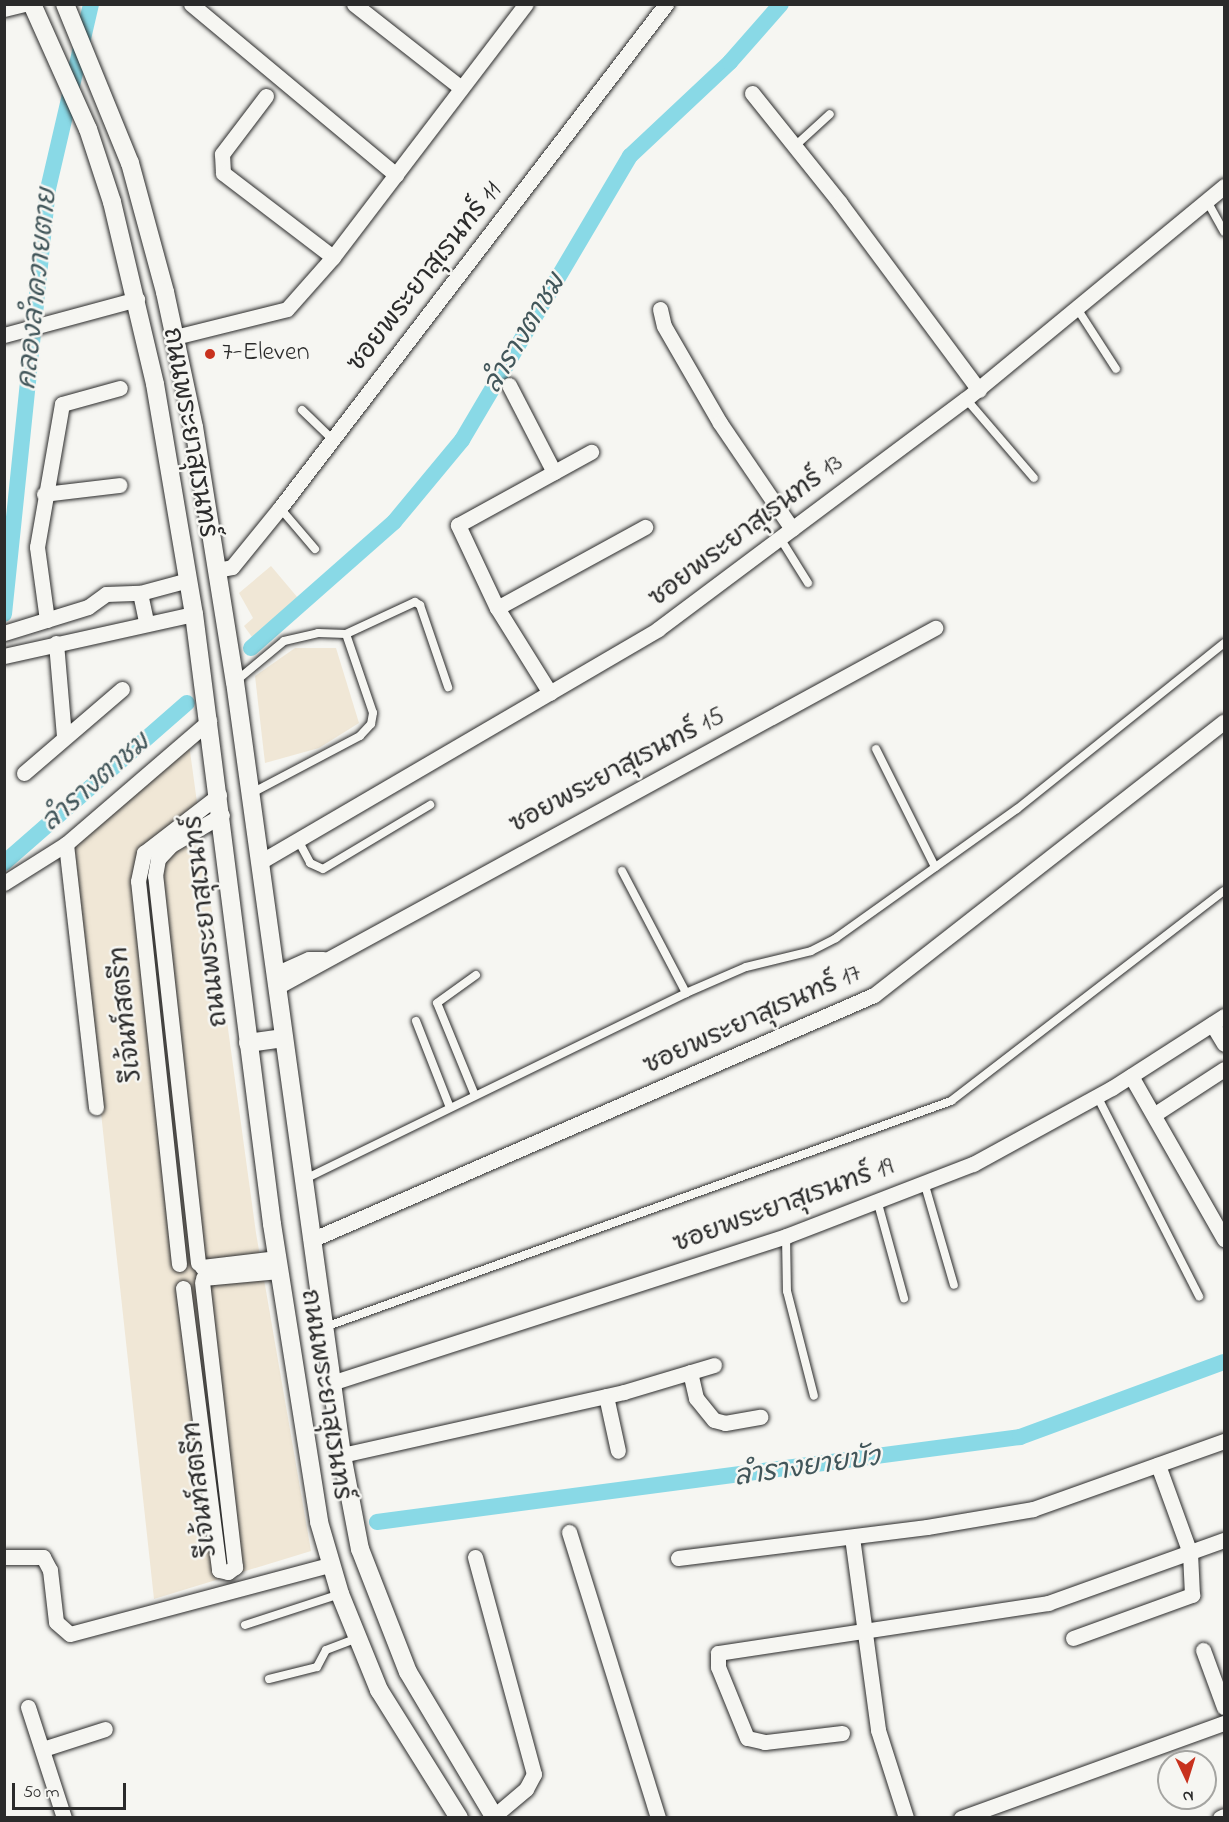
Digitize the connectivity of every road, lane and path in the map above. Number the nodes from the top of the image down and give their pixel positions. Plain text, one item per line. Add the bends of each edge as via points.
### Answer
1 (65, 4) edge
2 (191, 4) edge
3 (354, 4) edge
4 (666, 4) edge
5 (524, 5) edge
6 (31, 7) edge
7 (4, 9) edge
8 (461, 88) junction
9 (752, 93) dead end
10 (266, 96) dead end
11 (830, 114) dead end
12 (795, 146) junction
13 (396, 175) junction
14 (1224, 186) edge
15 (1207, 201) junction
16 (1224, 232) edge
17 (333, 257) junction
18 (137, 299) junction
19 (660, 309) dead end
20 (1078, 310) junction
21 (4, 335) edge
22 (175, 337) junction
23 (1116, 369) dead end
24 (509, 385) dead end
25 (120, 388) dead end
26 (979, 390) junction
27 (966, 399) junction
28 (302, 410) dead end
29 (332, 439) junction
30 (591, 452) dead end
31 (554, 471) junction
32 (1034, 478) dead end
33 (119, 485) dead end
34 (44, 494) junction
35 (280, 508) junction
36 (645, 527) dead end
37 (786, 533) junction
38 (315, 549) dead end
39 (217, 570) junction
40 (188, 580) junction
41 (808, 583) dead end
42 (140, 593) junction
43 (497, 608) junction
44 (194, 614) junction
45 (47, 620) junction
46 (146, 622) junction
47 (935, 628) dead end
48 (12, 631) edge
49 (346, 634) junction
50 (56, 643) junction
51 (1224, 644) edge
52 (4, 656) edge
53 (235, 682) junction
54 (448, 687) dead end
55 (122, 689) dead end
56 (550, 693) junction
57 (209, 720) junction
58 (1224, 722) edge
59 (64, 737) junction
60 (876, 749) dead end
61 (24, 773) dead end
62 (251, 794) junction
63 (219, 795) junction
64 (430, 805) dead end
65 (222, 815) junction
66 (298, 840) junction
67 (66, 844) junction
68 (260, 862) junction
69 (935, 867) junction
70 (622, 871) dead end
71 (4, 883) edge
72 (1224, 891) edge
73 (476, 975) dead end
74 (276, 980) junction
75 (686, 993) junction
76 (1218, 1020) edge
77 (416, 1021) dead end
78 (284, 1038) junction
79 (248, 1043) junction
80 (1224, 1044) edge
81 (1224, 1069) edge
82 (1131, 1076) junction
83 (474, 1093) junction
84 (1097, 1096) junction
85 (449, 1105) junction
86 (96, 1107) dead end
87 (1155, 1114) junction
88 (304, 1180) junction
89 (924, 1182) junction
90 (877, 1200) junction
91 (786, 1236) junction
92 (1224, 1239) edge
93 (311, 1240) junction
94 (179, 1264) junction
95 (278, 1264) junction
96 (201, 1273) junction
97 (954, 1285) dead end
98 (183, 1288) junction
99 (1199, 1296) dead end
100 (904, 1298) dead end
101 (324, 1327) junction
102 (714, 1365) dead end
103 (690, 1372) junction
104 (331, 1383) junction
105 (606, 1396) junction
106 (814, 1396) dead end
107 (760, 1417) dead end
108 (1224, 1441) edge
109 (618, 1451) dead end
110 (342, 1455) junction
111 (1158, 1465) junction
112 (569, 1532) dead end
113 (852, 1538) junction
114 (1224, 1540) edge
115 (1190, 1553) junction
116 (4, 1557) edge
117 (475, 1557) dead end
118 (678, 1558) dead end
119 (330, 1564) junction
120 (340, 1594) junction
121 (245, 1625) dead end
122 (864, 1634) junction
123 (357, 1638) junction
124 (1073, 1638) dead end
125 (1203, 1650) dead end
126 (268, 1679) dead end
127 (28, 1707) dead end
128 (1224, 1707) edge
129 (1224, 1723) edge
130 (105, 1729) dead end
131 (842, 1733) dead end
132 (43, 1749) junction
133 (1224, 1816) edge
134 (494, 1817) edge
135 (64, 1818) edge
136 (459, 1818) edge
137 (658, 1818) edge
138 (906, 1818) edge
139 (962, 1818) edge
140 (1220, 1818) edge

1 - 22 street, ถนนพระยาสุเรนทร์ via 112,112 141,200
2 - 13 street
3 - 8 street
4 - 29 street, ซอยพระยาสุเรนทร์ 11
5 - 8 street
6 - 7 street
6 - 18 street, ถนนพระยาสุเรนทร์ via 88,129
8 - 13 street
9 - 12 street
10 - 17 street via 222,154 223,173
11 - 12 lane
12 - 26 street
13 - 17 street
14 - 15 street, ซอยพระยาสุเรนทร์ 13
15 - 16 lane
15 - 20 street, ซอยพระยาสุเรนทร์ 13
17 - 22 street via 287,309
18 - 21 street
18 - 40 street, ถนนพระยาสุเรนทร์
19 - 37 street via 664,326
20 - 23 lane
20 - 26 street, ซอยพระยาสุเรนทร์ 13
22 - 39 street, ถนนพระยาสุเรนทร์
24 - 31 street
25 - 34 street via 62,404
26 - 27 street, ซอยพระยาสุเรนทร์ 13
27 - 32 lane
27 - 37 street, ซอยพระยาสุเรนทร์ 13
28 - 29 lane
29 - 35 street, ซอยพระยาสุเรนทร์ 11
30 - 31 street
31 - 43 street via 458,525
33 - 34 street
34 - 45 street via 37,562
35 - 38 lane
35 - 39 street, ซอยพระยาสุเรนทร์ 11 via 232,567
36 - 43 street
37 - 41 lane
37 - 56 street, ซอยพระยาสุเรนทร์ 13 via 658,629
39 - 53 street, ถนนพระยาสุเรนทร์
40 - 42 street
40 - 44 street, ถนนพระยาสุเรนทร์
42 - 45 street via 106,594 88,607
42 - 46 street
43 - 56 street
44 - 46 street
44 - 57 street, ถนนพระยาสุเรนทร์
45 - 48 street
46 - 50 street via 120,633
47 - 74 street, ซอยพระยาสุเรนทร์ 15 via 323,959 309,959
49 - 53 lane via 318,633 284,640
49 - 54 lane via 387,611 415,602 420,605
49 - 62 lane via 371,703 371,724 360,736
50 - 52 street
50 - 59 street
51 - 69 lane via 1106,742
53 - 62 street, ถนนพระยาสุเรนทร์
55 - 59 street
56 - 66 street, ซอยพระยาสุเรนทร์ 13
57 - 63 street, ถนนพระยาสุเรนทร์
57 - 67 street
58 - 93 street, ซอยพระยาสุเรนทร์ 17 via 874,995
59 - 61 street
60 - 69 lane
62 - 68 street, ถนนพระยาสุเรนทร์
63 - 65 street, ถนนพระยาสุเรนทร์
63 - 94 street, รีเจ้นท์สตรีท via 144,853 138,882
64 - 66 lane via 323,868 310,863
65 - 79 street, ถนนพระยาสุเรนทร์
65 - 96 street, รีเจ้นท์สตรีท via 171,845 158,859 155,876
66 - 68 street, ซอยพระยาสุเรนทร์ 13
67 - 71 street
67 - 86 street
68 - 74 street, ถนนพระยาสุเรนทร์
69 - 75 lane via 811,951 746,967
70 - 75 lane
72 - 101 lane via 951,1101 387,1308
73 - 83 lane via 437,1003
74 - 78 street, ถนนพระยาสุเรนทร์
75 - 83 lane
76 - 80 street
76 - 82 street, ซอยพระยาสุเรนทร์ 19
77 - 85 lane
78 - 79 street
78 - 88 street, ถนนพระยาสุเรนทร์
79 - 95 street, ถนนพระยาสุเรนทร์
81 - 87 street
82 - 84 street, ซอยพระยาสุเรนทร์ 19
82 - 87 street
83 - 85 lane
84 - 89 street, ซอยพระยาสุเรนทร์ 19 via 973,1164
84 - 99 lane
85 - 88 lane
87 - 92 street
88 - 93 street, ถนนพระยาสุเรนทร์
89 - 90 street, ซอยพระยาสุเรนทร์ 19
89 - 97 lane
90 - 91 street, ซอยพระยาสุเรนทร์ 19
90 - 100 lane
91 - 104 street, ซอยพระยาสุเรนทร์ 19
91 - 106 lane via 787,1291
93 - 101 street, ถนนพระยาสุเรนทร์
94 - 96 street
94 - 98 street, รีเจ้นท์สตรีท via 175,1277
95 - 96 street
95 - 119 street, ถนนพระยาสุเรนทร์ via 304,1448
96 - 98 street
96 - 98 street, รีเจ้นท์สตรีท via 235,1567 228,1572 219,1570
101 - 104 street, ถนนพระยาสุเรนทร์
102 - 103 street
103 - 105 street
103 - 107 street via 696,1398 714,1420 725,1423
104 - 110 street, ถนนพระยาสุเรนทร์
105 - 109 street
105 - 110 street
108 - 111 street
110 - 134 street, ถนนพระยาสุเรนทร์ via 360,1549 384,1618 422,1698
111 - 113 street via 1033,1509
111 - 115 street
112 - 137 street
113 - 118 street
113 - 122 street
114 - 115 street
115 - 122 street via 1048,1603
115 - 124 street via 1192,1595
116 - 119 street via 43,1557 50,1570 56,1622 70,1634
117 - 134 street via 534,1774 526,1789
119 - 120 street, ถนนพระยาสุเรนทร์
120 - 121 lane
120 - 123 street, ถนนพระยาสุเรนทร์
122 - 131 street via 722,1650 717,1659 747,1738 765,1742
122 - 138 street via 879,1731
123 - 126 lane via 326,1650 317,1667
123 - 136 street, ถนนพระยาสุเรนทร์ via 407,1741
125 - 128 street
127 - 132 street
129 - 139 street
130 - 132 street
132 - 135 street
133 - 140 street

